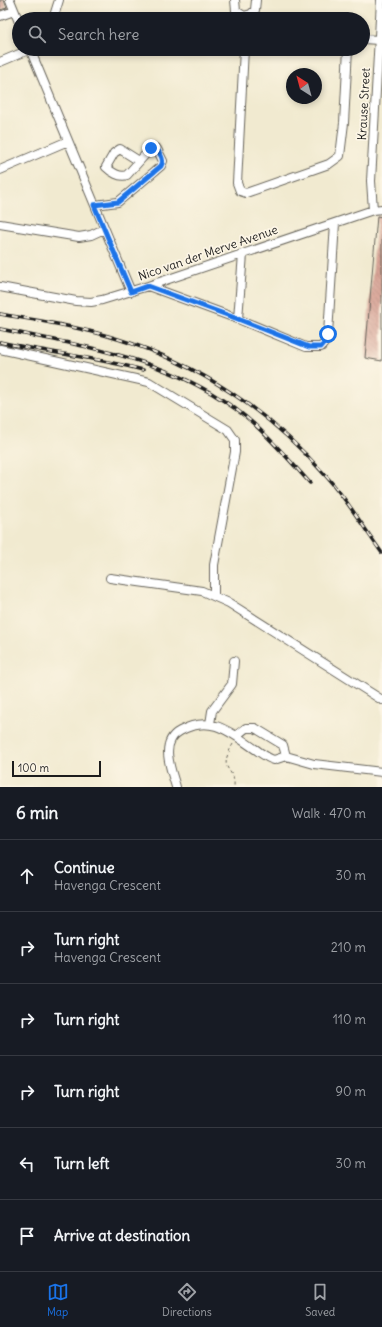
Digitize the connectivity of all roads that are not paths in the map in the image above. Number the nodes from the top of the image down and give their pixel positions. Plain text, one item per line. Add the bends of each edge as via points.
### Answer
1 (10, 0) edge
2 (59, 0) edge
3 (235, 0) edge
4 (256, 0) edge
5 (381, 0) edge
6 (14, 11) joint
7 (56, 12) edge
8 (237, 12) edge
9 (253, 12) edge
10 (0, 16) edge
11 (370, 39) edge
12 (379, 40) junction
13 (14, 56) edge
14 (34, 56) edge
15 (244, 56) edge
16 (348, 56) edge
17 (0, 62) edge
18 (380, 78) edge
19 (68, 141) junction
20 (139, 161) dead end
21 (0, 170) edge
22 (94, 205) junction
23 (382, 209) edge
24 (373, 210) junction
25 (335, 223) junction
26 (0, 224) edge
27 (104, 229) junction
28 (243, 254) junction
29 (148, 286) junction
30 (0, 287) edge
31 (131, 292) junction
32 (238, 319) junction
33 (0, 349) edge
34 (110, 578) dead end
35 (214, 596) junction
36 (234, 661) dead end
37 (382, 700) edge
38 (210, 724) junction
39 (237, 736) junction
40 (286, 756) junction
41 (382, 772) edge
42 (176, 787) edge

1 - 6 street
2 - 7 street
3 - 8 street
4 - 9 street via 256,10
5 - 12 street, Krause Street
6 - 10 street
11 - 12 street
12 - 18 street, Krause Street
13 - 17 street
14 - 19 street
15 - 16 street via 237,185 240,191 246,193 329,164 340,156
18 - 24 street, Krause Street via 371,181
19 - 21 street
19 - 22 street
20 - 22 street via 154,147 163,161 161,166 118,202
22 - 27 street
23 - 24 street, Nico van der Merve Avenue
24 - 25 street, Nico van der Merve Avenue
25 - 28 street, Nico van der Merve Avenue
25 - 32 street via 328,330 324,344 317,348 306,346
26 - 27 street via 79,237
27 - 31 street
28 - 29 street, Nico van der Merve Avenue
28 - 32 street
29 - 31 street, Nico van der Merve Avenue
29 - 32 street
30 - 31 street, Nico van der Merve Avenue via 86,302
33 - 35 street via 149,382 228,430 234,440 235,452 214,565
34 - 35 street via 202,591
35 - 37 street
36 - 38 street via 232,684 212,711
38 - 39 street via 222,727
38 - 42 street via 196,724 170,739 168,754
39 - 40 street via 269,759 278,760
39 - 40 street via 246,728 255,728 283,745
40 - 41 street via 314,764

